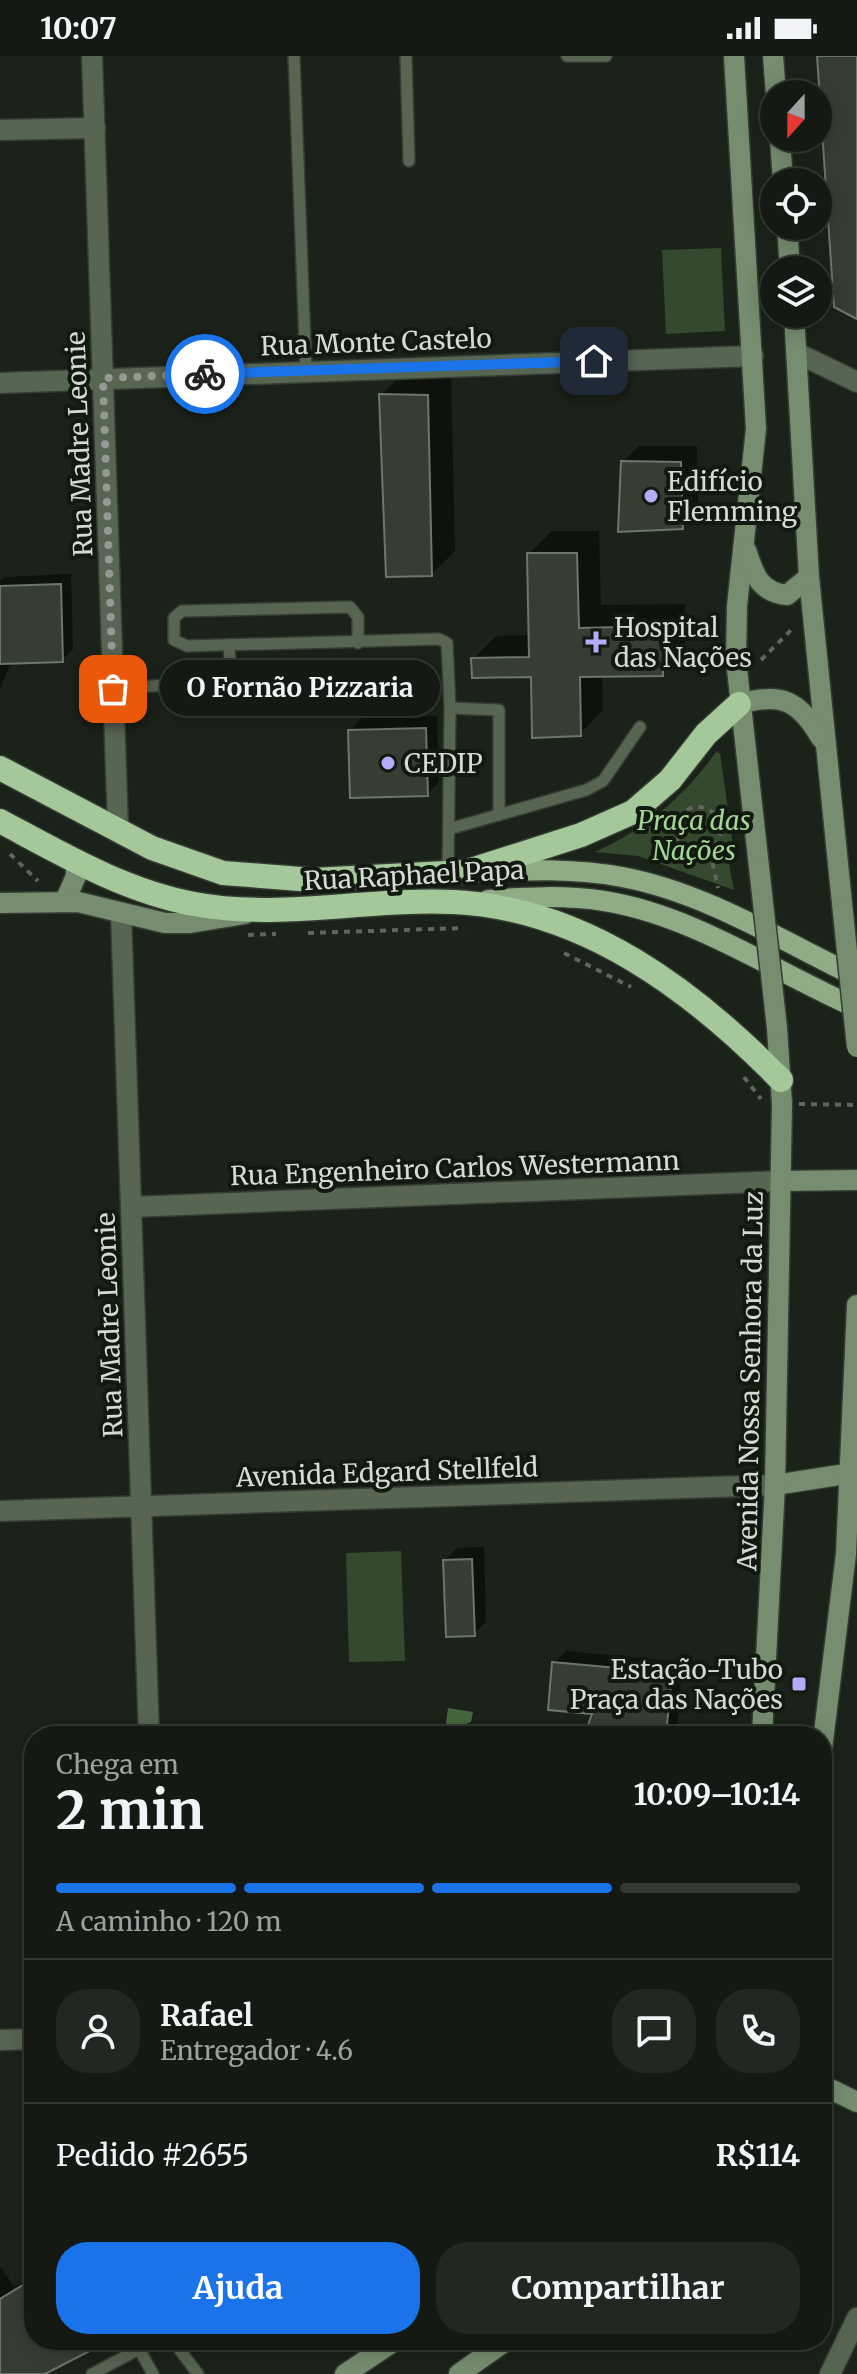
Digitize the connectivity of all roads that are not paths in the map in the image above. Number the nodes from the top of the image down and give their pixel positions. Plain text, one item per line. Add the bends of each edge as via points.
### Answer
1 (92, 56) edge
2 (294, 56) edge
3 (406, 56) edge
4 (567, 56) edge
5 (606, 56) edge
6 (734, 56) edge
7 (773, 56) edge
8 (775, 80) edge
9 (95, 128) junction
10 (0, 130) edge
11 (409, 161) dead end
12 (795, 328) edge
13 (797, 353) junction
14 (753, 356) junction
15 (306, 370) junction
16 (103, 378) junction
17 (857, 382) edge
18 (0, 383) edge
19 (744, 542) junction
20 (809, 577) junction
21 (358, 643) junction
22 (229, 645) junction
23 (400, 675) dead end
24 (231, 680) junction
25 (113, 689) junction
26 (739, 704) junction
27 (450, 708) junction
28 (640, 727) dead end
29 (823, 741) junction
30 (0, 768) edge
31 (499, 815) junction
32 (0, 821) edge
33 (449, 829) junction
34 (118, 830) junction
35 (64, 855) junction
36 (457, 872) junction
37 (65, 901) junction
38 (455, 902) junction
39 (0, 903) edge
40 (264, 910) junction
41 (121, 913) junction
42 (857, 977) edge
43 (857, 1008) edge
44 (857, 1047) edge
45 (781, 1080) junction
46 (857, 1180) edge
47 (781, 1181) junction
48 (131, 1207) junction
49 (857, 1305) edge
50 (855, 1469) edge
51 (775, 1485) junction
52 (141, 1506) junction
53 (0, 1511) edge
54 (149, 1726) edge
55 (763, 1726) edge
56 (825, 1726) edge
57 (24, 2039) edge
58 (0, 2040) edge
59 (832, 2090) edge
60 (857, 2102) edge
61 (857, 2318) edge
62 (137, 2350) edge
63 (140, 2350) edge
64 (180, 2350) edge
65 (374, 2350) edge
66 (378, 2350) edge
67 (493, 2350) edge
68 (92, 2374) edge
69 (153, 2374) edge
70 (198, 2374) edge
71 (345, 2374) edge
72 (366, 2374) edge
73 (459, 2374) edge
74 (830, 2374) edge

1 - 9 street, Rua Madre Leonie
2 - 15 lane
3 - 11 lane
4 - 5 lane
6 - 14 main road, Avenida Nossa Senhora da Luz
7 - 8 main road
9 - 10 street
9 - 16 street, Rua Madre Leonie
12 - 13 main road
13 - 17 street
13 - 20 main road
14 - 15 street, Rua Monte Castelo
14 - 19 main road, Avenida Nossa Senhora da Luz via 756,429
15 - 16 street, Rua Monte Castelo
16 - 18 street, Rua Monte Castelo
16 - 25 street, Rua Madre Leonie
19 - 20 main road via 754,574 775,594 787,595
19 - 26 main road, Avenida Nossa Senhora da Luz via 736,632
20 - 29 main road
21 - 22 lane
21 - 22 lane via 358,617 350,607 182,611 174,618 174,640 180,644
21 - 27 lane via 447,643
22 - 24 lane
23 - 24 lane
24 - 25 lane
25 - 34 street, Rua Madre Leonie
26 - 29 main road via 782,699 804,713
26 - 36 highway via 633,812 581,835
26 - 45 main road, Avenida Nossa Senhora da Luz, bridge
27 - 31 lane via 499,710
27 - 33 lane
28 - 31 lane via 603,781
29 - 44 main road, bridge
30 - 34 highway, Rua Raphael Papa
31 - 33 lane
32 - 35 highway
33 - 36 lane
34 - 36 highway, Rua Raphael Papa via 179,859 244,877 313,880
35 - 37 main road via 76,862
35 - 40 highway via 161,897
36 - 42 main road, Rua Raphael Papa via 560,870 623,877 680,894
37 - 39 main road, Rua Raphael Papa
37 - 41 main road, Rua Raphael Papa
38 - 40 highway, Rua Raphael Papa
38 - 43 main road, Rua Raphael Papa via 571,897 644,911
38 - 45 highway via 534,918 622,953 705,1009
40 - 41 main road, Rua Raphael Papa via 190,923
41 - 48 street, Rua Madre Leonie
45 - 47 main road, Avenida Nossa Senhora da Luz
46 - 47 main road
47 - 48 street, Rua Engenheiro Carlos Westermann
47 - 51 main road, Avenida Nossa Senhora da Luz
48 - 52 street, Rua Madre Leonie
49 - 50 main road
50 - 51 main road
50 - 56 main road
51 - 52 street, Avenida Edgard Stellfeld
51 - 55 main road, Avenida Nossa Senhora da Luz
52 - 53 street, Avenida Edgard Stellfeld
52 - 54 street, Rua Madre Leonie
57 - 58 street
59 - 60 main road
61 - 74 street
62 - 68 lane
63 - 69 lane
64 - 70 lane
65 - 71 main road
66 - 72 main road
67 - 73 main road

